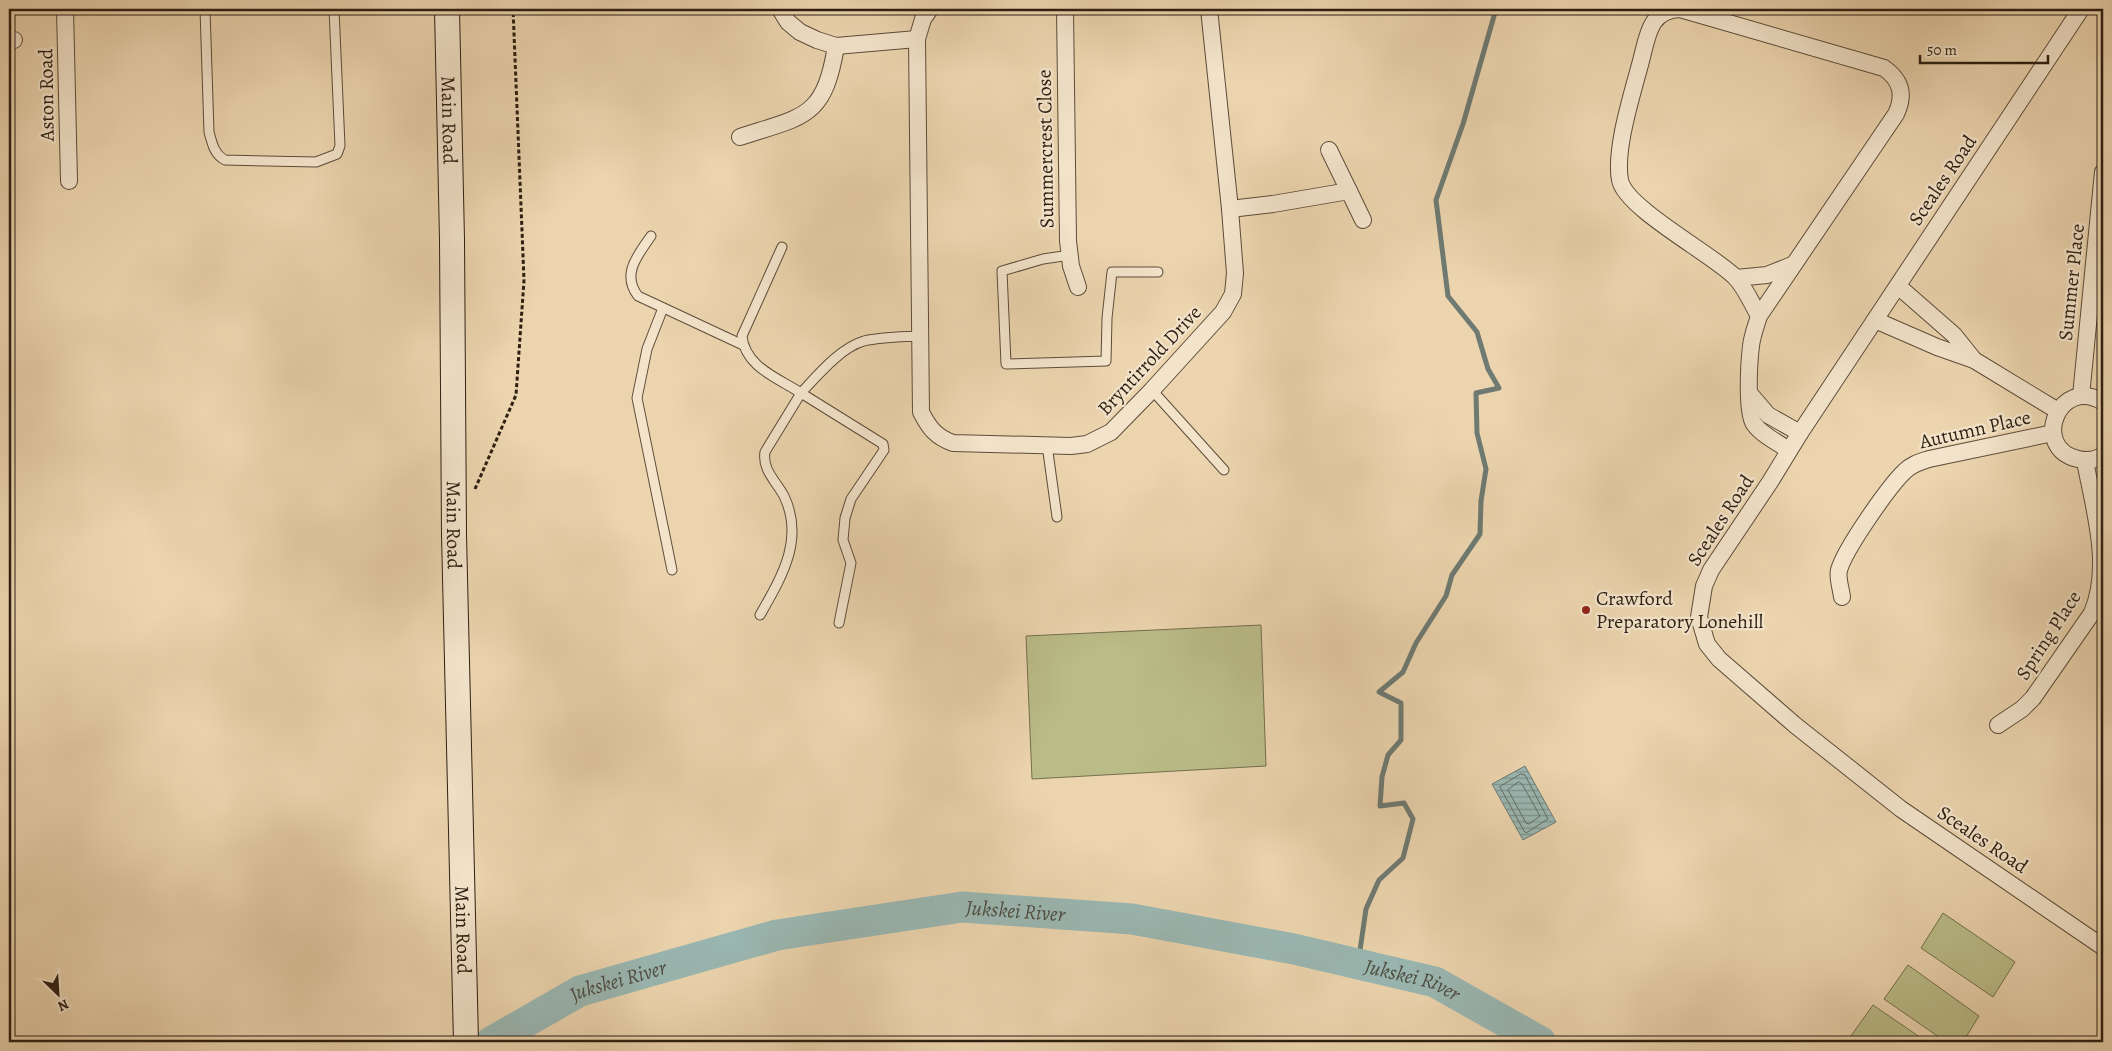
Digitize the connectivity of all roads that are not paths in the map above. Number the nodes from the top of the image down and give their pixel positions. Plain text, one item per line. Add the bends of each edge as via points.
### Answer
1 (65, 9) edge
2 (205, 9) edge
3 (334, 9) edge
4 (448, 9) edge
5 (780, 9) edge
6 (930, 9) edge
7 (1065, 9) edge
8 (1209, 9) edge
9 (2081, 9) edge
10 (917, 39) junction
11 (836, 46) junction
12 (740, 137) dead end
13 (1329, 150) dead end
14 (2103, 172) edge
15 (69, 181) dead end
16 (1348, 191) junction
17 (1230, 209) junction
18 (1363, 220) dead end
19 (650, 236) dead end
20 (782, 248) dead end
21 (1070, 255) junction
22 (1792, 265) junction
23 (1158, 272) dead end
24 (1736, 278) junction
25 (1898, 286) junction
26 (1078, 287) dead end
27 (663, 308) junction
28 (1759, 316) junction
29 (1875, 320) junction
30 (919, 336) junction
31 (743, 345) junction
32 (1974, 360) junction
33 (1152, 390) junction
34 (801, 393) junction
35 (1750, 394) junction
36 (2081, 396) junction
37 (2103, 402) edge
38 (2058, 411) junction
39 (1800, 433) junction
40 (2053, 433) junction
41 (1047, 445) junction
42 (1789, 450) junction
43 (2103, 455) edge
44 (2085, 461) junction
45 (1224, 470) dead end
46 (1057, 517) dead end
47 (672, 570) dead end
48 (1842, 596) dead end
49 (760, 615) dead end
50 (838, 623) dead end
51 (1998, 725) dead end
52 (2103, 947) edge
53 (466, 1042) edge

1 - 15 street, Aston Road
2 - 3 lane via 209,132 219,157 224,160 316,162 337,154 340,146
4 - 53 main road, Main Road via 454,535
5 - 11 street via 800,32
6 - 10 street, Bryntirrold Drive via 922,19
7 - 21 street, Summercrest Close
8 - 17 street, Bryntirrold Drive
9 - 25 street, Sceales Road
10 - 11 street
10 - 30 street, Bryntirrold Drive
11 - 12 street via 824,91 809,111
13 - 16 street
14 - 36 street, Summer Place
16 - 17 street
16 - 18 street
17 - 33 street, Bryntirrold Drive via 1236,273 1230,302
19 - 27 lane via 632,264 632,287 638,296
20 - 31 lane via 742,336
21 - 23 lane via 1002,271 1006,364 1106,361 1112,272
21 - 26 street, Summercrest Close
22 - 24 street via 1767,275
22 - 24 street via 1896,114 1901,92 1898,82 1884,68 1680,9 1669,10 1658,15 1653,22 1644,52 1624,127 1619,168 1621,183 1636,203
22 - 28 street
24 - 28 street
25 - 29 street, Sceales Road
25 - 32 street via 1954,334
27 - 31 lane
27 - 47 lane via 647,349 637,398
28 - 35 street via 1751,346
29 - 32 street
29 - 39 street, Sceales Road
30 - 34 lane via 872,340 852,346
30 - 41 street, Bryntirrold Drive via 921,412 938,438 953,443
31 - 34 lane via 756,365
32 - 38 street
33 - 41 street, Bryntirrold Drive via 1100,439 1087,444
33 - 45 lane
34 - 49 lane via 765,452 766,467 788,508 792,546 778,584
34 - 50 lane via 885,447 851,499 844,518 843,540 851,563
35 - 39 street via 1768,415
35 - 42 street via 1754,425
36 - 37 street via 2092,396
36 - 38 street
38 - 40 street via 2053,421
39 - 42 street, Sceales Road
40 - 44 street via 2058,447 2070,458
40 - 48 street, Autumn Place via 1929,459 1906,470 1880,501 1842,564 1839,579
41 - 46 lane
42 - 52 street, Sceales Road via 1711,570 1704,586 1699,617 1707,644 1719,660 1795,725 1893,803
43 - 44 street
44 - 51 street, Spring Place via 2103,567 2098,599 2092,613 2033,698

